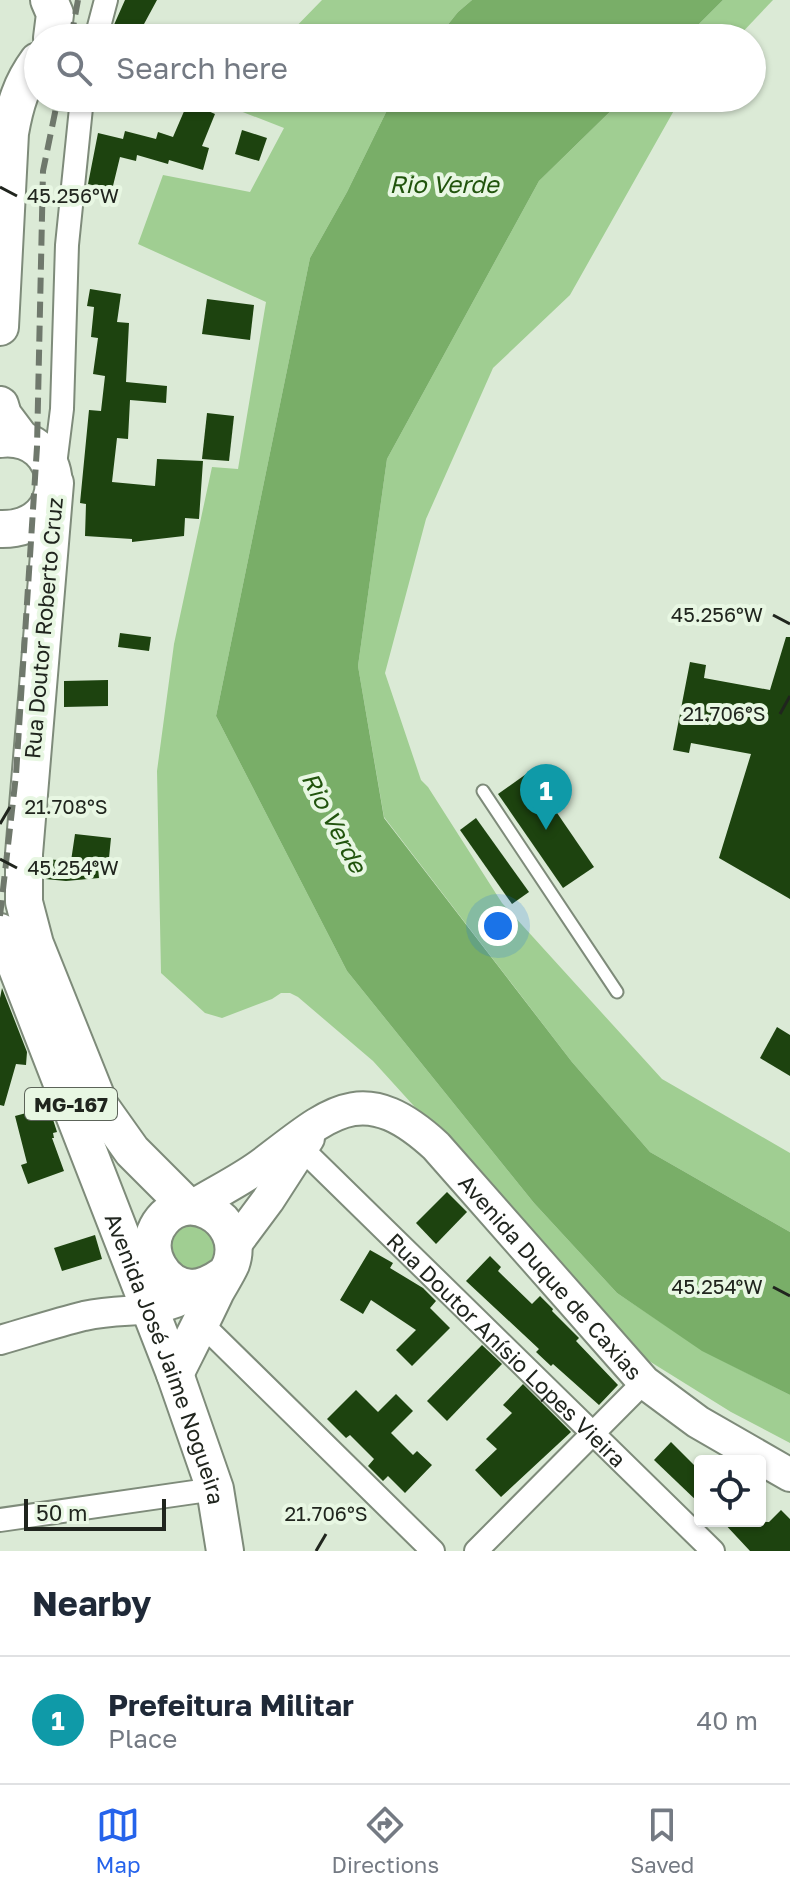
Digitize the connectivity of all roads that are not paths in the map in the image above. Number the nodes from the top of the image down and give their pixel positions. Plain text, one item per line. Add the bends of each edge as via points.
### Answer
1 (106, 0) edge
2 (100, 24) edge
3 (0, 65) edge
4 (24, 65) edge
5 (24, 80) edge
6 (81, 112) edge
7 (0, 327) edge
8 (0, 405) edge
9 (10, 439) edge
10 (54, 481) junction
11 (0, 529) edge
12 (483, 791) dead end
13 (0, 932) edge
14 (617, 992) dead end
15 (303, 1139) junction
16 (191, 1205) junction
17 (222, 1269) junction
18 (146, 1278) junction
19 (201, 1323) junction
20 (0, 1340) edge
21 (175, 1374) junction
22 (644, 1382) junction
23 (594, 1433) junction
24 (790, 1475) edge
25 (215, 1489) junction
26 (0, 1520) edge
27 (225, 1551) edge
28 (433, 1551) edge
29 (476, 1551) edge
30 (713, 1551) edge

1 - 2 street
3 - 4 main road
5 - 7 main road via 10,133
6 - 10 street, Rua Doutor Roberto Cruz
8 - 9 main road
9 - 10 main road via 37,447 50,463
10 - 11 main road via 44,513 16,529
10 - 16 main road, Rua Doutor Roberto Cruz via 24,902 35,944 100,1106 132,1151
12 - 14 lane
13 - 18 main road, Avenida José Jaime Nogueira / MG-167
15 - 16 main road, Avenida Duque de Caxias
15 - 17 main road, Avenida Duque de Caxias
15 - 22 main road, Avenida Duque de Caxias via 330,1115 370,1107 418,1130
15 - 23 street, Rua Doutor Anísio Lopes Vieira
16 - 17 main road via 209,1210 229,1232
16 - 18 main road, Avenida Duque de Caxias via 169,1214 157,1229
17 - 18 main road, MG-167 via 189,1288 171,1281 158,1267
17 - 18 street via 178,1304
17 - 19 main road, Avenida Duque de Caxias
18 - 20 street via 87,1315
18 - 21 main road, Avenida José Jaime Nogueira / MG-167
19 - 21 main road, Avenida Duque de Caxias
19 - 28 street
21 - 25 main road, Avenida José Jaime Nogueira / MG-167
22 - 23 street
22 - 24 main road, Avenida Duque de Caxias via 698,1422
23 - 29 street
23 - 30 street, Rua Doutor Anísio Lopes Vieira
25 - 26 street
25 - 27 main road, Avenida José Jaime Nogueira / MG-167

